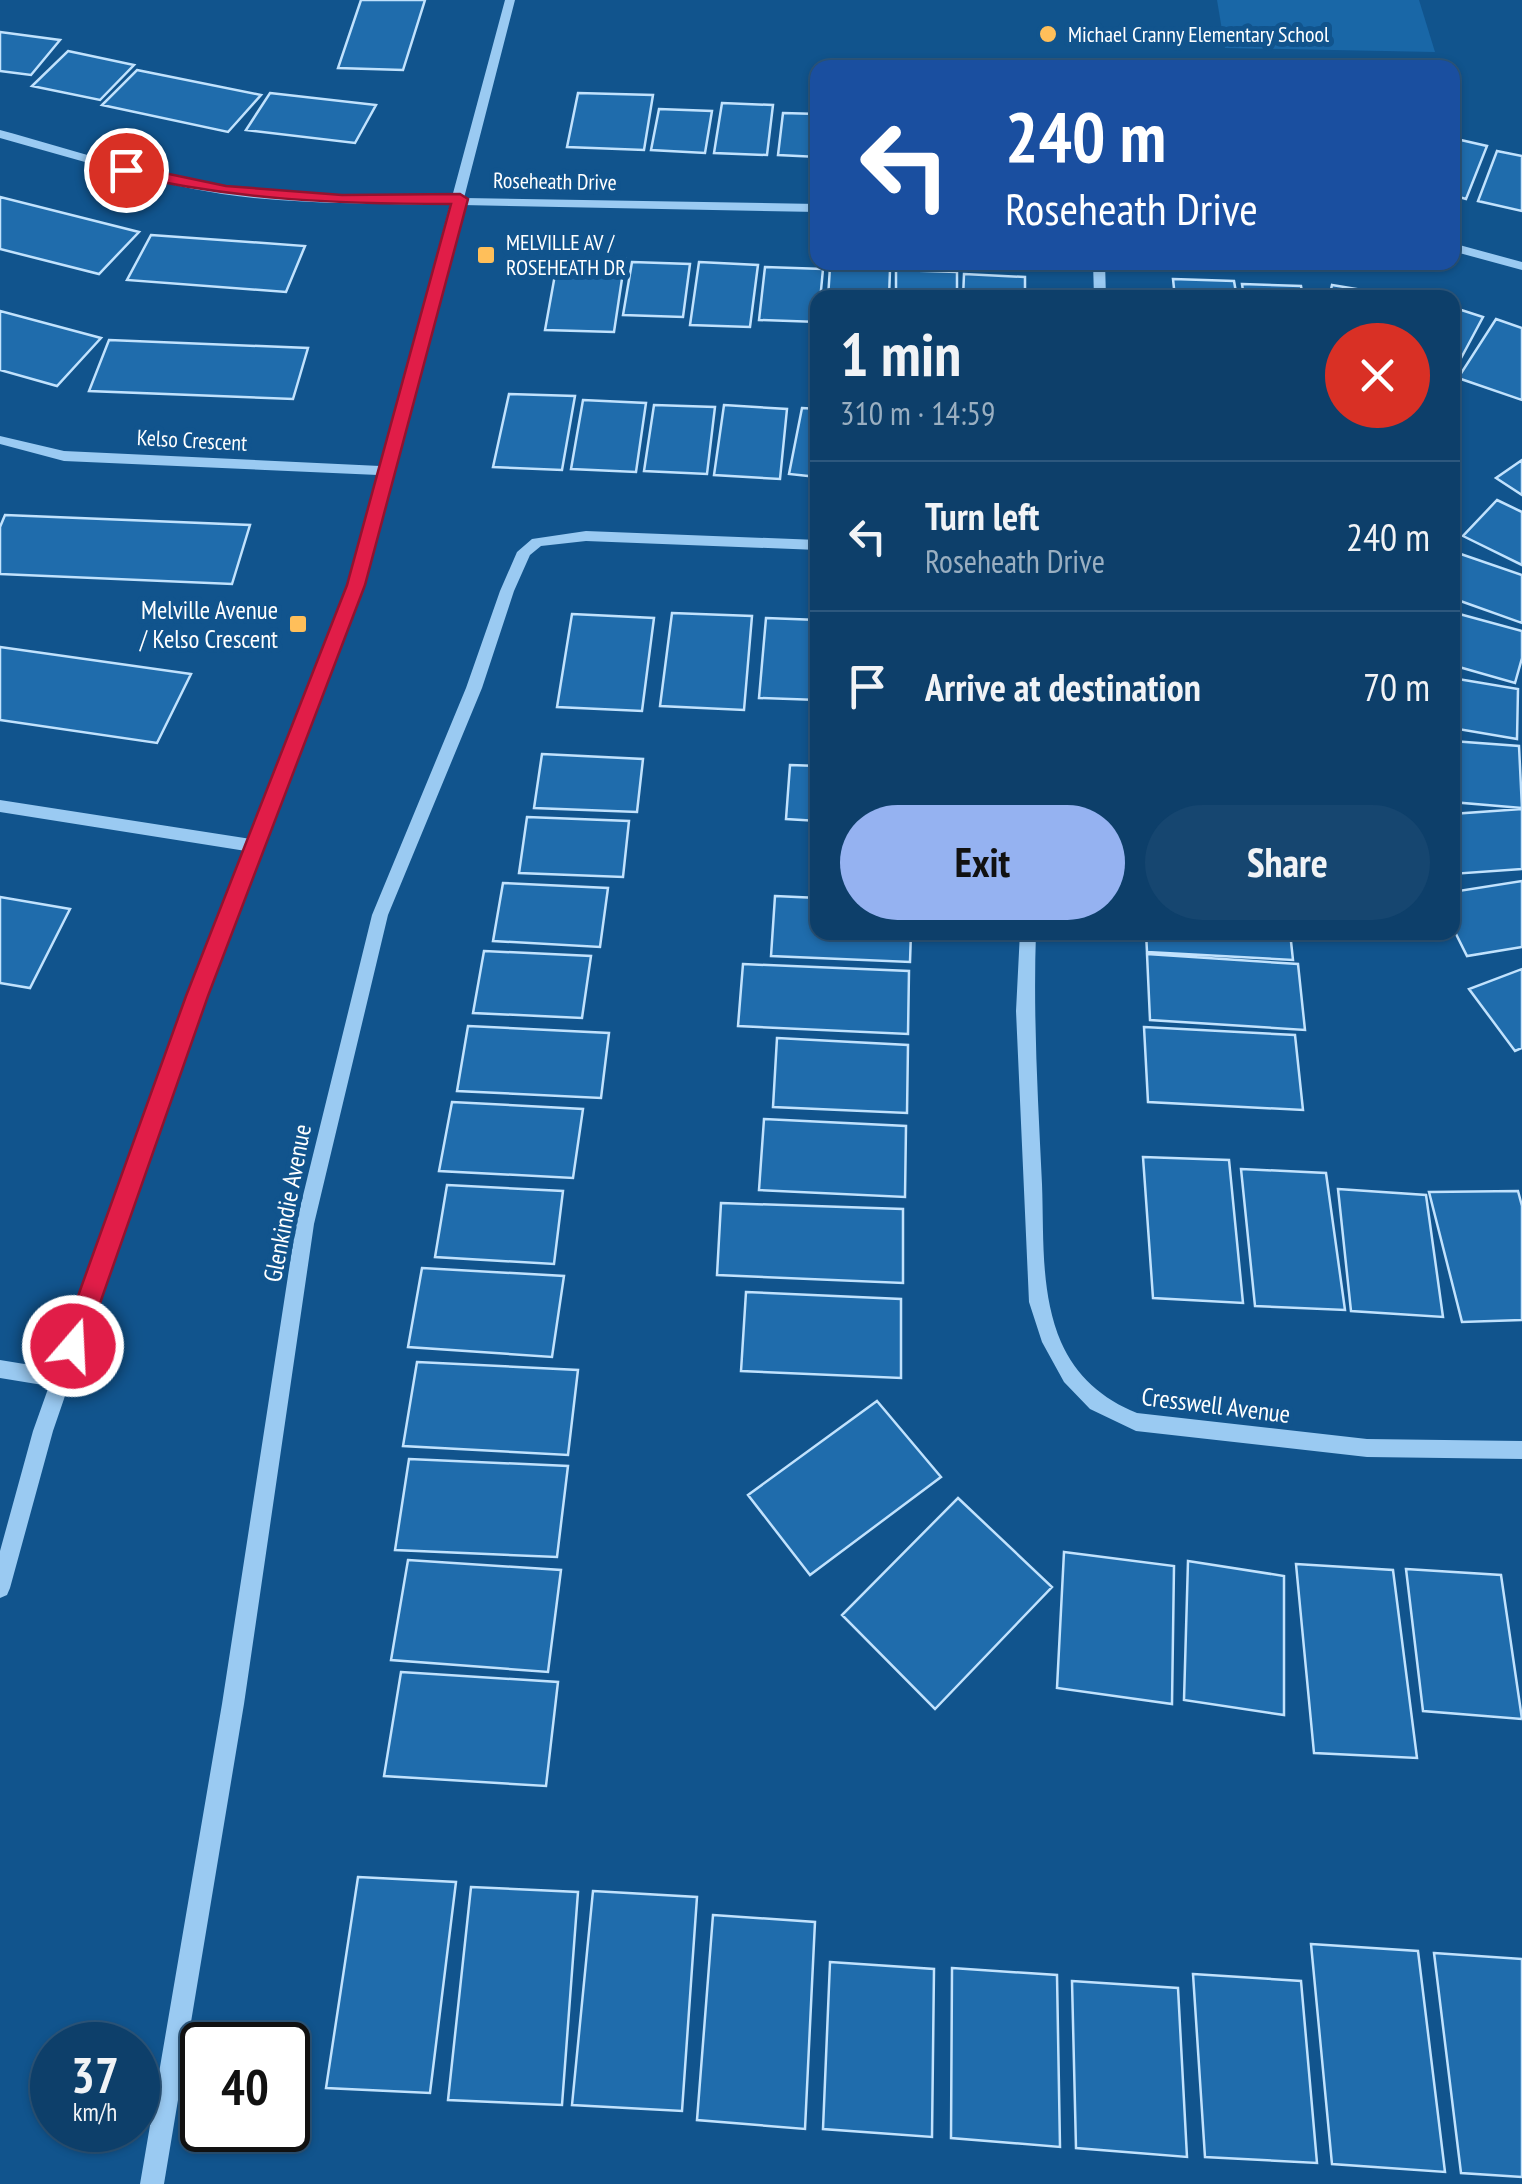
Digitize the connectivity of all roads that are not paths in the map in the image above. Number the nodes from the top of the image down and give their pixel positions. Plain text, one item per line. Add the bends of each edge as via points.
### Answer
1 (510, 0) edge
2 (0, 134) edge
3 (460, 199) junction
4 (810, 208) edge
5 (1460, 249) edge
6 (1522, 266) edge
7 (0, 440) edge
8 (384, 471) junction
9 (810, 545) edge
10 (0, 806) edge
11 (257, 846) junction
12 (1028, 940) edge
13 (0, 1369) edge
14 (61, 1380) junction
15 (1522, 1450) edge
16 (0, 1588) edge
17 (152, 2184) edge

1 - 3 street
2 - 3 street, Roseheath Drive via 226,191 342,200
3 - 4 street, Roseheath Drive
3 - 8 street
5 - 6 street
7 - 8 street, Kelso Crescent via 64,456
8 - 11 street via 356,585
9 - 17 street, Glenkindie Avenue via 586,536 537,542 524,552 506,590 474,688 380,915 305,1224
10 - 11 street
11 - 14 street
12 - 15 street, Cresswell Avenue via 1038,1302 1050,1345 1068,1374 1103,1410 1136,1422 1366,1448
13 - 14 street
14 - 16 street

